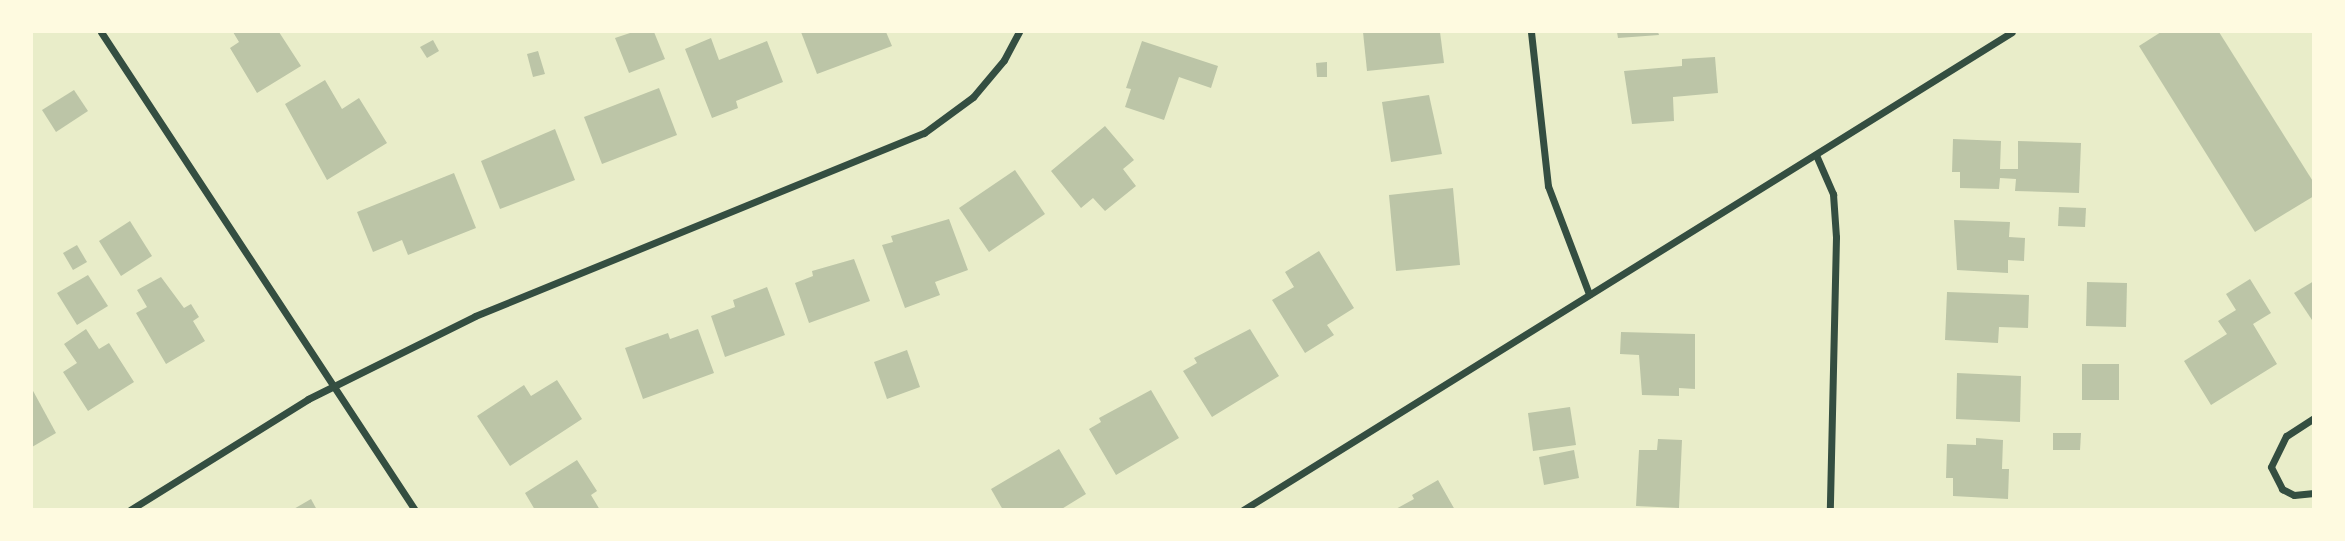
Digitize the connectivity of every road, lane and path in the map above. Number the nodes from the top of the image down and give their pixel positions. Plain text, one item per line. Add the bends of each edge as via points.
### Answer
1 (101, 32) edge
2 (1019, 32) edge
3 (1531, 32) edge
4 (2012, 32) edge
5 (1816, 155) junction
6 (1589, 294) junction
7 (333, 387) junction
8 (2314, 418) edge
9 (2314, 493) edge
10 (130, 509) edge
11 (415, 509) edge
12 (1243, 509) edge
13 (1830, 509) edge

1 - 7 street
2 - 7 street via 1004,60 973,97 905,143 475,316
3 - 6 street via 1548,186
4 - 5 street
5 - 6 street
5 - 13 street via 1833,194 1836,237
6 - 12 street
7 - 10 street
7 - 11 street
8 - 9 street via 2286,436 2271,467 2283,489 2294,495

